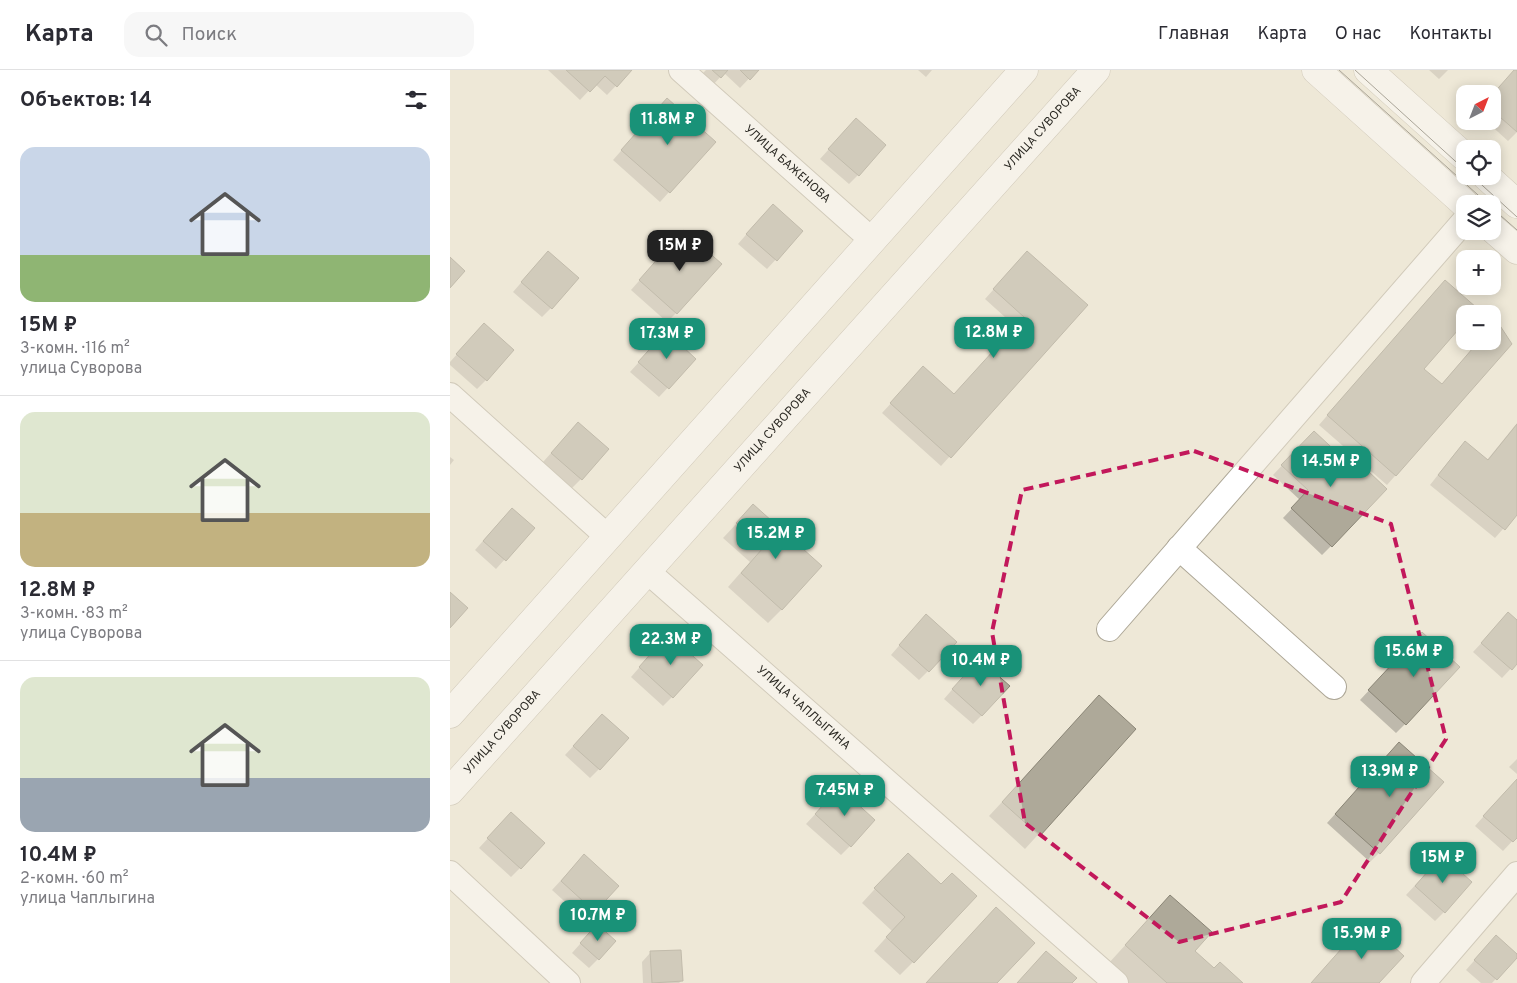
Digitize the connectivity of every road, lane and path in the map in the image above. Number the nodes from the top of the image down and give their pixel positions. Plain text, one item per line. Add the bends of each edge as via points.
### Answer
1 (681, 70) edge
2 (1024, 70) edge
3 (1096, 70) edge
4 (1316, 70) edge
5 (1368, 70) edge
6 (1456, 149) edge
7 (1496, 185) edge
8 (1456, 196) edge
9 (1517, 204) edge
10 (1456, 230) edge
11 (1501, 236) edge
12 (872, 240) junction
13 (1517, 250) edge
14 (450, 395) edge
15 (608, 537) junction
16 (1179, 548) junction
17 (647, 572) junction
18 (1109, 629) dead end
19 (1334, 687) dead end
20 (450, 714) edge
21 (450, 791) edge
22 (450, 873) edge
23 (1517, 874) edge
24 (568, 983) edge
25 (1116, 983) edge
26 (1423, 983) edge

1 - 12 street, УЛИЦА БАЖЕНОВА
2 - 12 main road
3 - 17 main road, УЛИЦА СУВОРОВА
4 - 8 main road
5 - 6 main road
7 - 9 main road
10 - 16 street
11 - 13 main road
12 - 15 main road
14 - 15 street
15 - 20 main road
16 - 18 street
16 - 19 street
17 - 21 main road, УЛИЦА СУВОРОВА
17 - 25 street, УЛИЦА ЧАПЛЫГИНА
22 - 24 street
23 - 26 street

